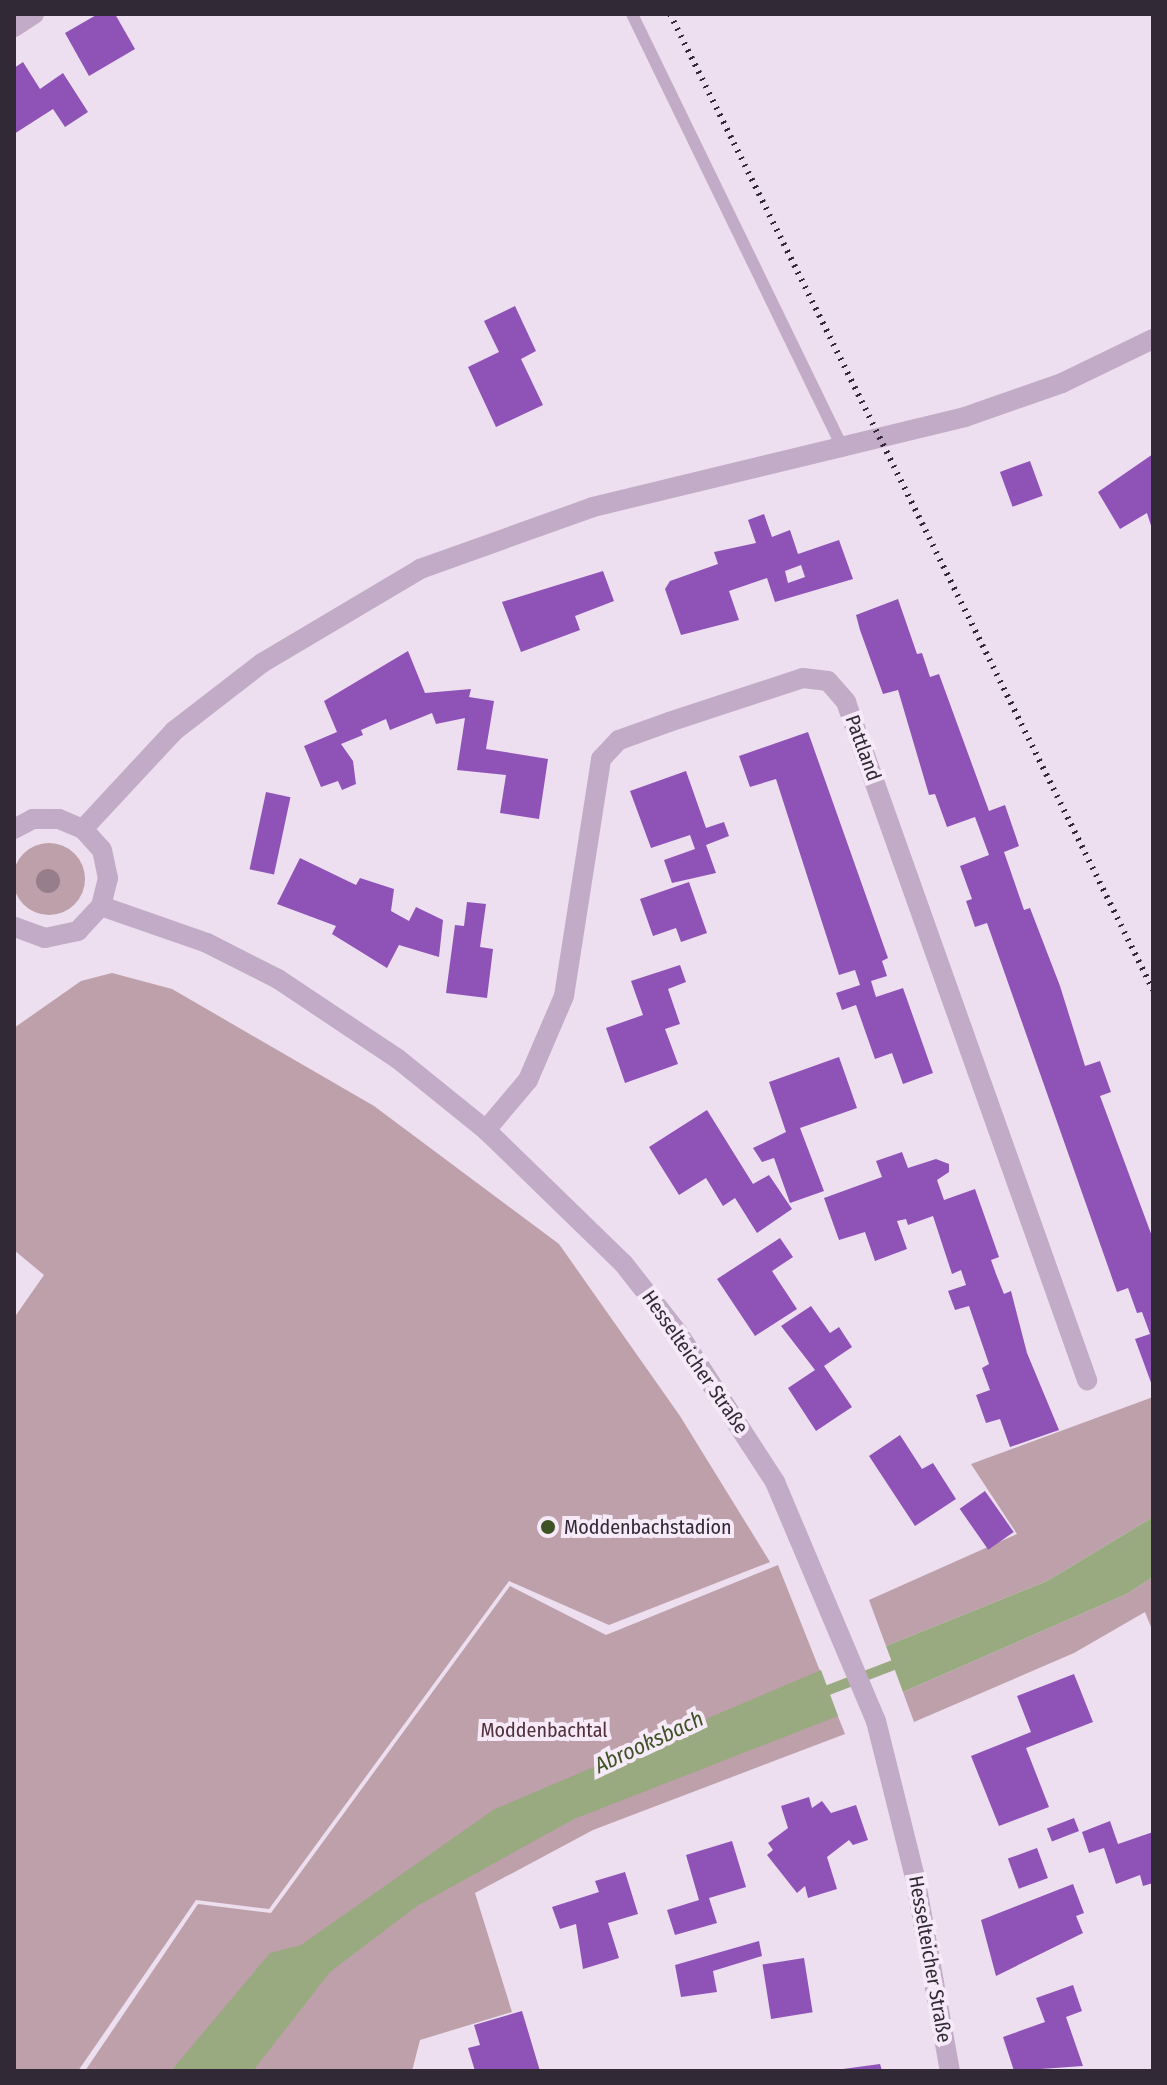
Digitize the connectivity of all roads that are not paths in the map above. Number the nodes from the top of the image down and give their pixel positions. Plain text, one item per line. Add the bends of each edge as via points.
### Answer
1 (34, 14) edge
2 (632, 14) edge
3 (14, 27) edge
4 (1153, 339) edge
5 (844, 450) junction
6 (14, 829) edge
7 (83, 829) junction
8 (101, 906) junction
9 (14, 927) edge
10 (486, 1130) junction
11 (1087, 1380) dead end
12 (950, 2071) edge

1 - 3 street
2 - 5 lane
4 - 5 street via 1062,383
5 - 7 street via 593,507 420,569 262,663 174,731
6 - 7 street via 33,819 59,819
7 - 8 street via 102,850 108,878
8 - 9 street via 78,931 45,938
8 - 10 street, Hesselteicher Straße via 207,943 296,988
10 - 11 street, Pattland via 528,1080 564,996 601,759 619,740 669,722 803,678 828,681 846,702
10 - 12 street, Hesselteicher Straße via 623,1263 678,1333 775,1482 876,1721 915,1877

